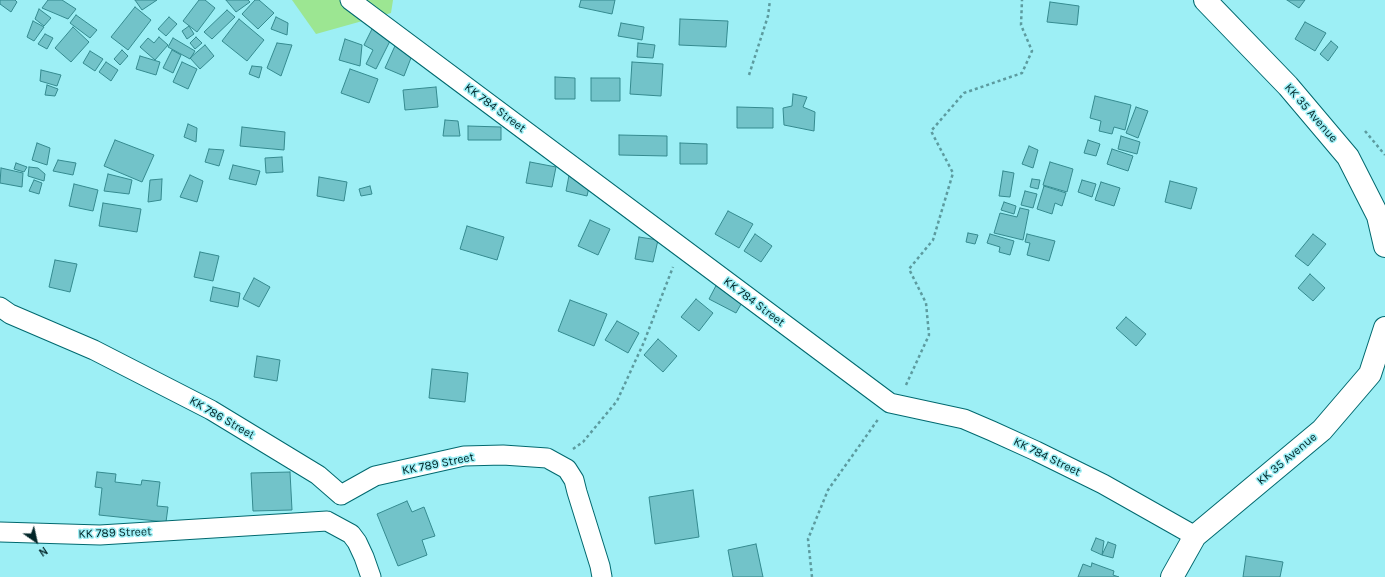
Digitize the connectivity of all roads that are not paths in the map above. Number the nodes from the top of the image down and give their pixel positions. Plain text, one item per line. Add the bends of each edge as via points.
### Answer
1 (350, 0) edge
2 (1205, 0) edge
3 (1385, 246) edge
4 (0, 308) edge
5 (1385, 328) edge
6 (341, 495) junction
7 (326, 521) junction
8 (0, 532) edge
9 (1195, 536) junction
10 (1177, 574) edge
11 (371, 577) edge
12 (602, 577) edge

1 - 9 street, KK 784 Street via 890,403 964,420 992,431 1103,484
2 - 3 main road, KK 35 Avenue via 1288,86 1348,157 1378,216
4 - 6 street, KK 786 Street via 94,350 211,410 318,475
5 - 9 main road, KK 35 Avenue via 1370,374 1322,430
6 - 7 street
6 - 12 street, KK 789 Street via 375,476 464,456 547,458 567,468 574,480
7 - 8 street, KK 789 Street via 100,535
7 - 11 street via 351,534 364,557
9 - 10 main road, KK 35 Avenue

